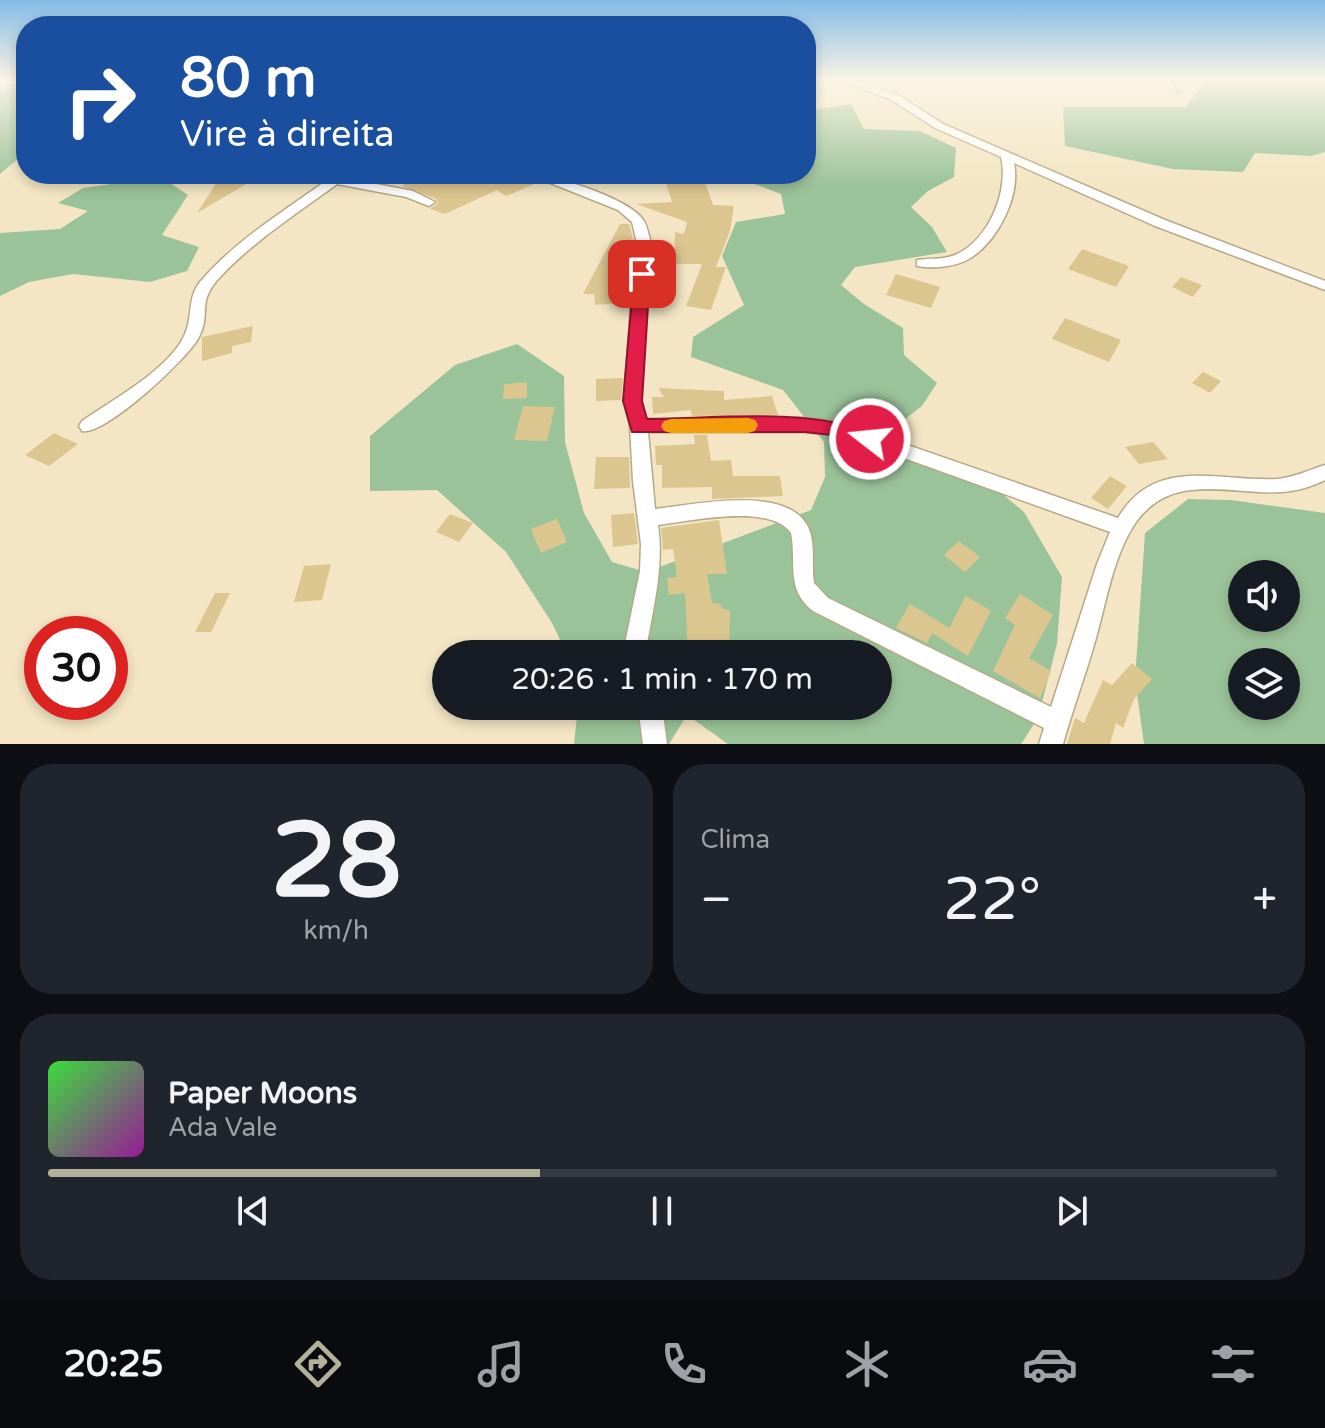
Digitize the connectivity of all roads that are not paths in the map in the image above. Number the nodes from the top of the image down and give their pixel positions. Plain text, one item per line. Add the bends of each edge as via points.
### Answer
1 (922, 115) edge
2 (1006, 155) junction
3 (330, 184) edge
4 (368, 184) edge
5 (562, 184) edge
6 (429, 202) dead end
7 (922, 263) dead end
8 (1325, 286) edge
9 (88, 426) dead end
10 (639, 426) junction
11 (1325, 472) edge
12 (646, 518) junction
13 (1122, 528) junction
14 (637, 640) edge
15 (652, 720) edge
16 (1057, 722) junction
17 (655, 744) edge
18 (1051, 744) edge

1 - 2 street
2 - 7 street via 1011,177 1007,193 980,241 964,256
2 - 8 street via 1160,223
3 - 9 street via 219,270 199,293 195,332 188,344
4 - 6 street
5 - 10 street via 606,200 638,221 643,249 632,401
10 - 12 street
10 - 13 street via 841,429
11 - 13 street via 1307,483 1277,488 1183,482 1161,487 1145,498
12 - 14 street via 650,571
12 - 16 street via 753,509 790,518 803,537 802,579 808,594
13 - 16 street via 1101,577
15 - 17 street
16 - 18 street

